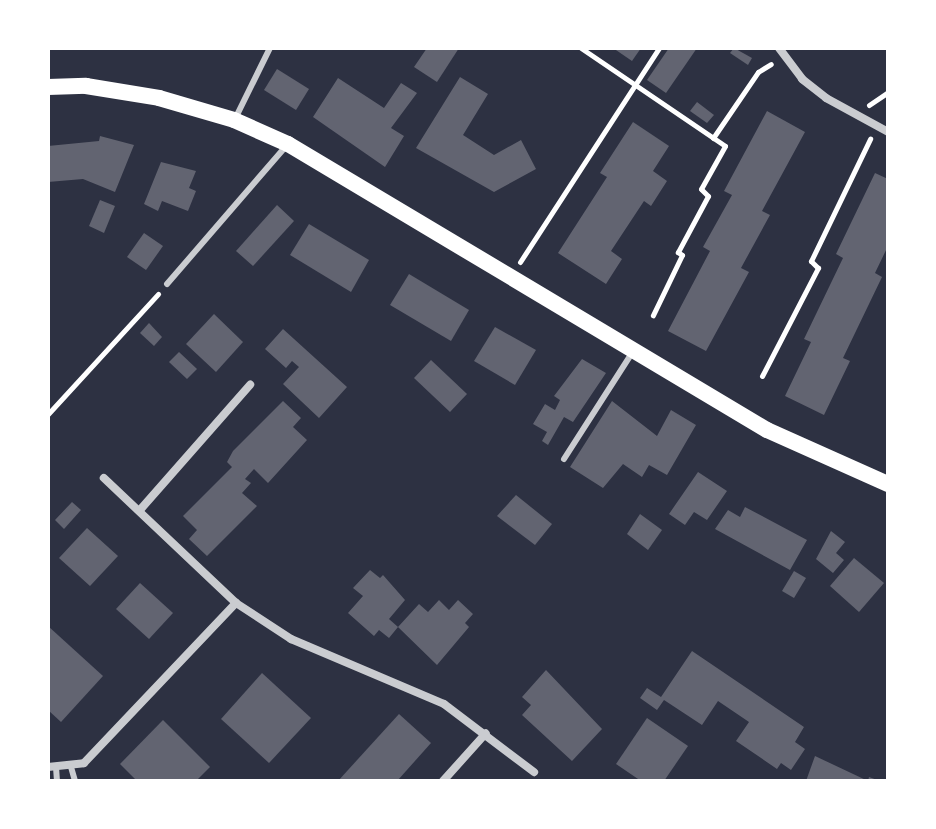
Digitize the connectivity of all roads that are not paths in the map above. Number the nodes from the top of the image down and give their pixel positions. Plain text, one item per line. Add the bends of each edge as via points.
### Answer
1 (270, 48) edge
2 (779, 48) edge
3 (48, 87) edge
4 (234, 120) junction
5 (888, 132) edge
6 (288, 144) junction
7 (167, 284) road end
8 (634, 350) junction
9 (250, 385) dead end
10 (564, 459) dead end
11 (104, 478) dead end
12 (888, 484) edge
13 (140, 510) junction
14 (236, 603) junction
15 (486, 733) junction
16 (52, 767) edge
17 (71, 767) junction
18 (534, 772) dead end
19 (57, 781) edge
20 (75, 781) edge
21 (443, 781) edge

1 - 4 lane
2 - 5 street via 826,98
3 - 4 main road via 86,86 159,98
4 - 6 main road
6 - 7 lane
6 - 8 main road
8 - 10 lane
8 - 12 main road via 767,430
9 - 13 street
11 - 13 street
13 - 14 street
14 - 15 street via 291,639 444,704
14 - 17 street via 84,763
15 - 18 street
15 - 21 street
16 - 17 street
16 - 19 lane
17 - 20 lane

